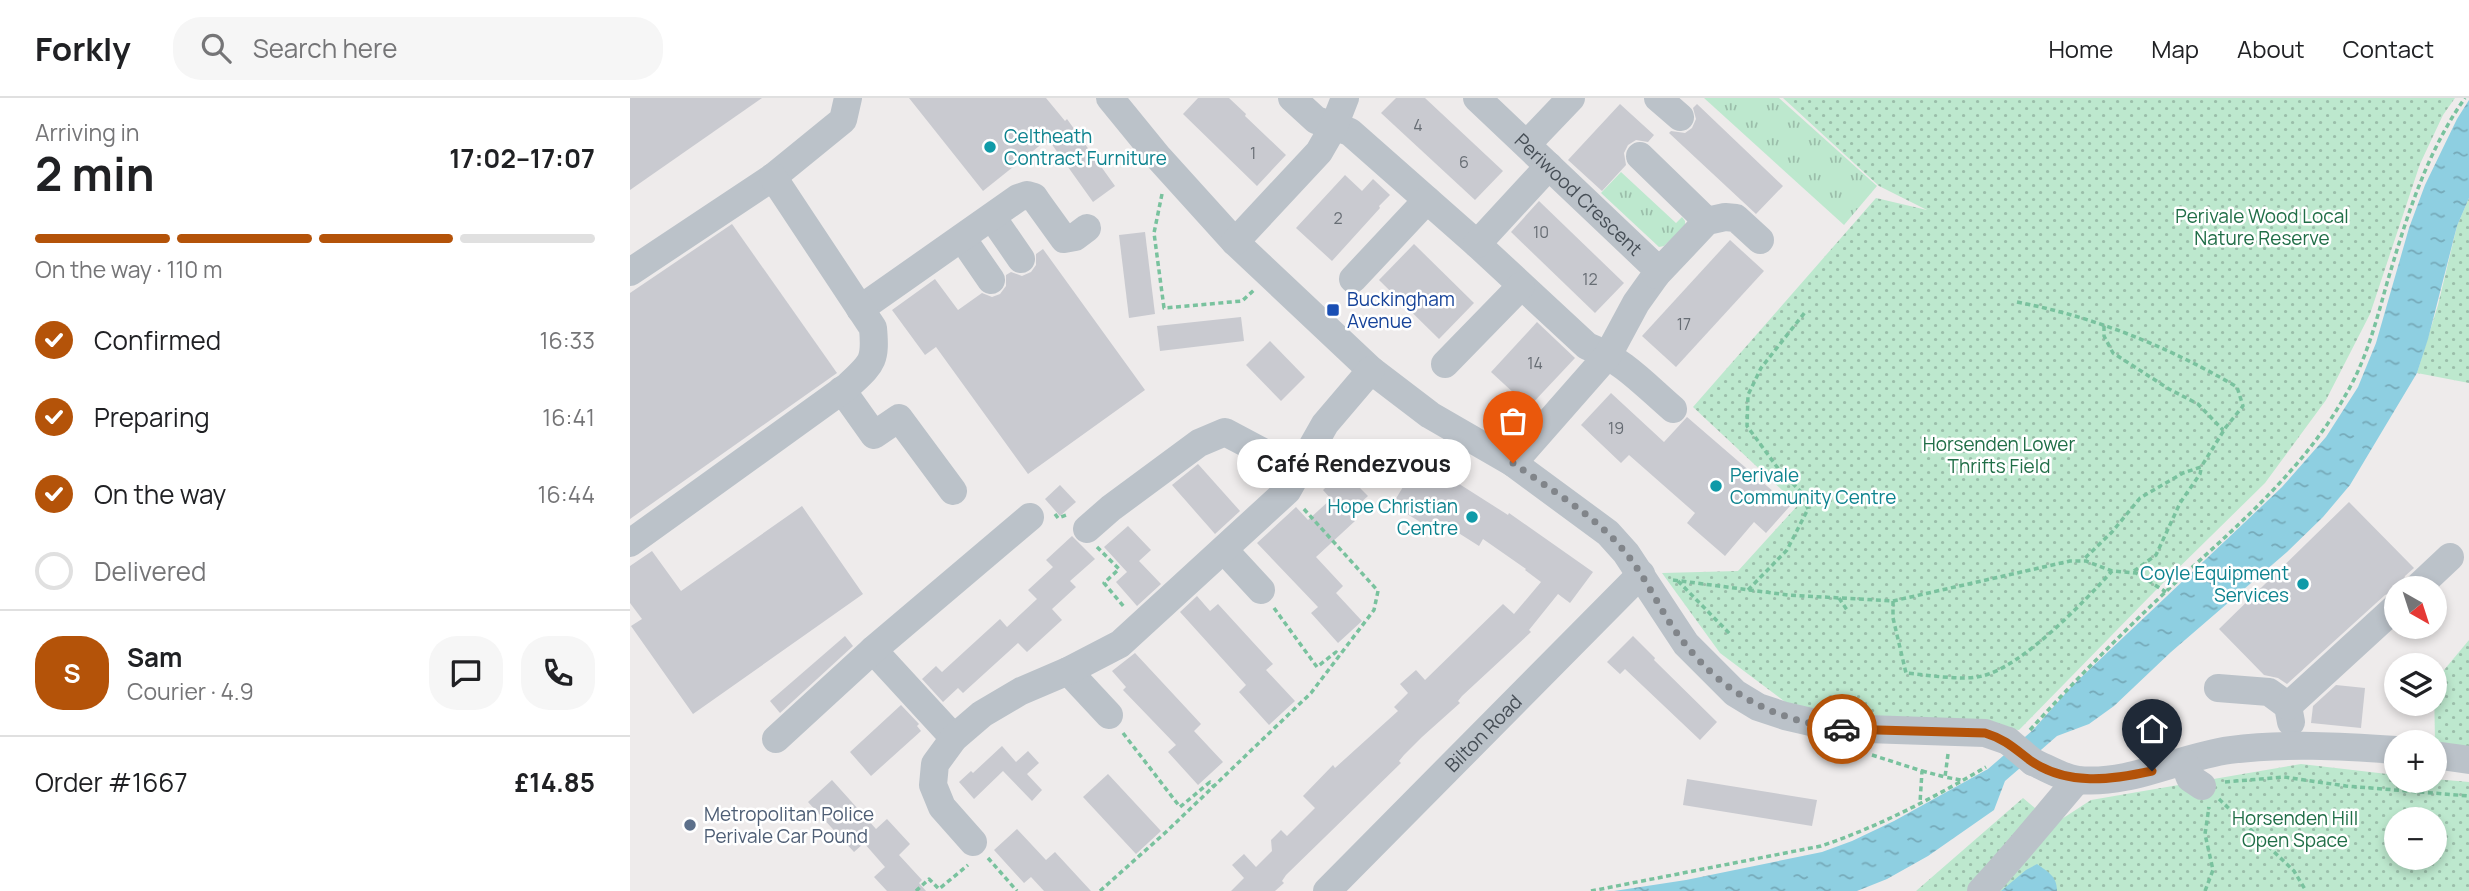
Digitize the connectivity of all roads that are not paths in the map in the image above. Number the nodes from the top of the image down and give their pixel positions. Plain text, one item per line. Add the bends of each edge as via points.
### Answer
1 (848, 98) edge
2 (1110, 98) edge
3 (1292, 98) edge
4 (1345, 98) edge
5 (1477, 98) edge
6 (1571, 98) edge
7 (1658, 98) edge
8 (1679, 117) dead end
9 (1334, 126) junction
10 (1527, 144) junction
11 (1640, 156) dead end
12 (1549, 166) junction
13 (773, 177) junction
14 (1427, 200) junction
15 (992, 217) junction
16 (1707, 221) junction
17 (1087, 228) dead end
18 (962, 238) junction
19 (1760, 240) dead end
20 (1235, 242) junction
21 (1476, 244) junction
22 (1021, 259) dead end
23 (630, 272) edge
24 (1656, 275) junction
25 (1353, 279) dead end
26 (991, 280) dead end
27 (1521, 286) junction
28 (860, 309) junction
29 (1608, 355) junction
30 (1445, 364) dead end
31 (1371, 370) junction
32 (842, 390) junction
33 (1673, 409) dead end
34 (1513, 463) junction
35 (1293, 481) junction
36 (953, 491) dead end
37 (1030, 517) road end
38 (1084, 532) road end
39 (630, 543) edge
40 (1224, 550) junction
41 (2451, 557) dead end
42 (1641, 574) junction
43 (2430, 576) edge
44 (1261, 590) road end
45 (2384, 618) edge
46 (873, 650) junction
47 (1068, 671) junction
48 (2218, 688) dead end
49 (2288, 706) junction
50 (1109, 715) road end
51 (954, 738) junction
52 (776, 739) dead end
53 (2296, 745) junction
54 (2384, 749) edge
55 (2447, 757) edge
56 (2469, 760) edge
57 (2184, 762) junction
58 (2077, 780) junction
59 (2202, 786) road end
60 (978, 847) road end
61 (1327, 891) edge
62 (1981, 891) edge

1 - 13 street via 843,120
2 - 20 street
3 - 9 street via 1316,120
4 - 9 street
5 - 10 street, Periwood Crescent
6 - 10 street
7 - 8 street
9 - 14 street via 1350,132
9 - 20 street via 1319,152
10 - 12 street, Periwood Crescent
11 - 16 street
12 - 21 street
12 - 24 street, Periwood Crescent via 1654,265
13 - 23 street
13 - 28 street
14 - 21 street
14 - 25 street
15 - 17 street via 1027,195 1034,197 1064,239
15 - 18 street
15 - 22 street
16 - 19 street via 1736,218
16 - 24 street
18 - 26 street
18 - 28 street
20 - 31 street
21 - 27 street
24 - 29 street, Periwood Crescent
27 - 29 street via 1587,346
27 - 30 street
28 - 32 street via 873,328 872,363
29 - 33 street
29 - 34 street, Periwood Crescent
31 - 34 street via 1430,415
31 - 35 street via 1325,424
32 - 36 street via 874,435 899,418
32 - 39 street
34 - 42 street via 1608,533
35 - 38 street via 1225,432 1199,443
35 - 40 street
37 - 46 street
40 - 44 street
40 - 47 street via 1120,644
41 - 43 street
42 - 58 street, bridge via 1700,661 1758,707 1850,730 2017,738 2033,762
42 - 61 street, Bilton Road
45 - 49 street
46 - 51 street
46 - 52 street
47 - 50 street
47 - 51 street via 1021,691 982,714
48 - 49 street via 2269,692
49 - 53 street
51 - 60 street via 935,764 933,785 942,807
53 - 54 street
53 - 57 street via 2226,751
55 - 56 street
57 - 58 street via 2119,778
57 - 59 street via 2189,778
58 - 62 street

